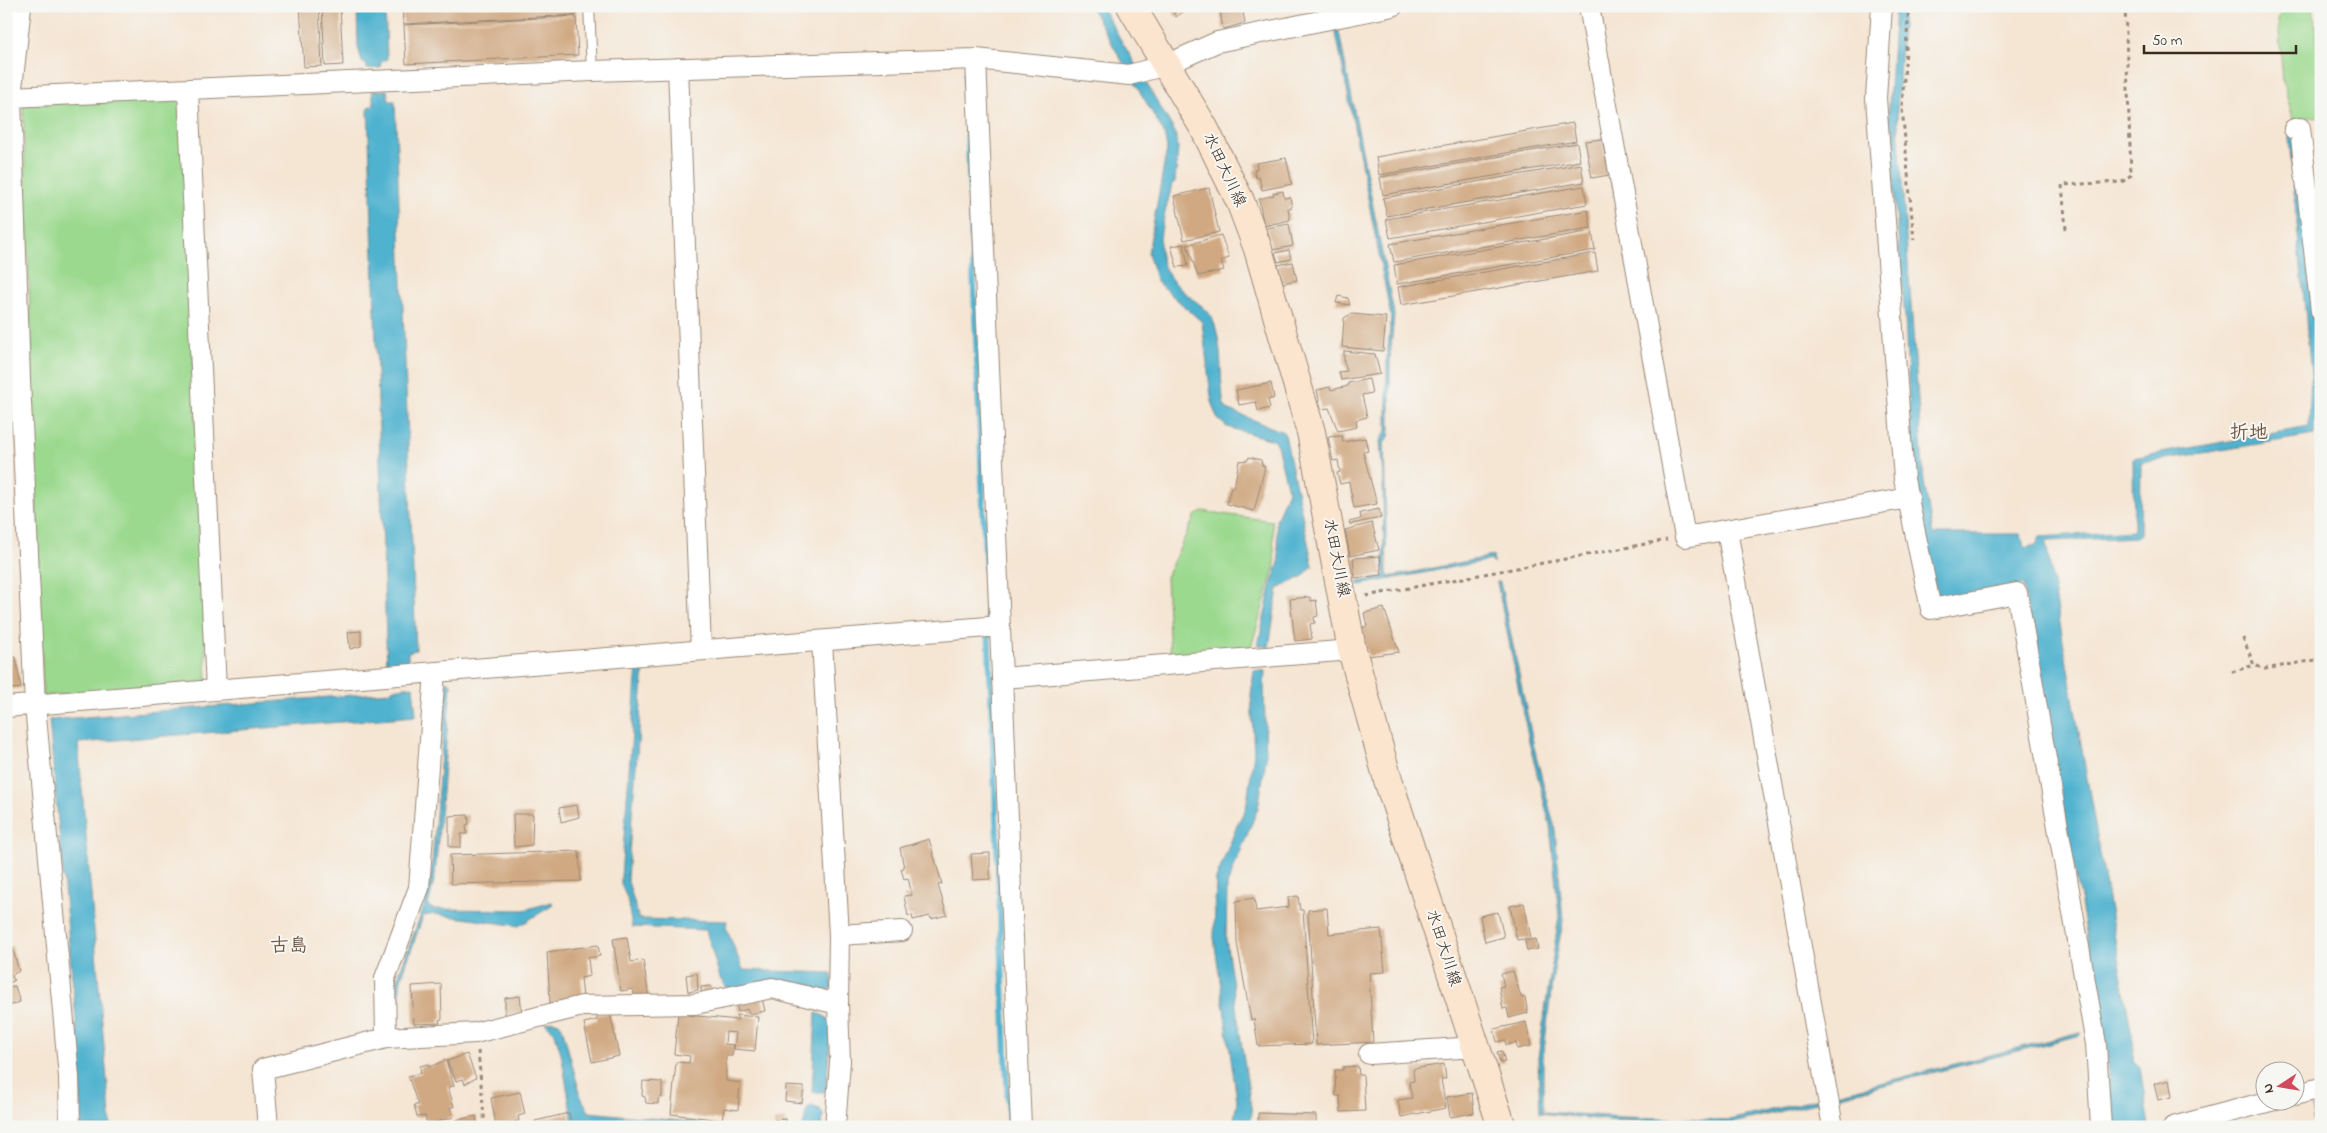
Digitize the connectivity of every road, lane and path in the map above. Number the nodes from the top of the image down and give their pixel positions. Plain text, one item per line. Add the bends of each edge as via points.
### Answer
1 (22, 6) edge
2 (589, 6) edge
3 (1131, 6) edge
4 (1393, 6) edge
5 (1589, 6) edge
6 (1882, 6) edge
7 (1909, 6) edge
8 (2125, 6) edge
9 (976, 59) junction
10 (1166, 65) junction
11 (678, 68) junction
12 (592, 71) junction
13 (188, 90) junction
14 (11, 97) junction
15 (2294, 129) dead end
16 (2066, 229) dead end
17 (1914, 240) dead end
18 (2321, 312) edge
19 (13, 381) edge
20 (1909, 498) junction
21 (1727, 530) junction
22 (1685, 537) junction
23 (1344, 600) junction
24 (1000, 626) junction
25 (2243, 638) dead end
26 (822, 641) junction
27 (701, 650) junction
28 (1352, 650) junction
29 (2321, 659) edge
30 (2254, 664) junction
31 (435, 672) junction
32 (2232, 672) dead end
33 (1002, 678) junction
34 (216, 690) junction
35 (35, 705) junction
36 (6, 707) edge
37 (902, 931) dead end
38 (839, 935) junction
39 (838, 1004) junction
40 (475, 1033) junction
41 (386, 1038) junction
42 (1476, 1046) junction
43 (1369, 1054) dead end
44 (2321, 1088) edge
45 (2304, 1092) edge
46 (2254, 1105) edge
47 (70, 1127) edge
48 (268, 1127) edge
49 (485, 1127) edge
50 (835, 1127) edge
51 (1021, 1127) edge
52 (1502, 1127) edge
53 (1834, 1127) edge
54 (2100, 1127) edge
55 (2173, 1127) edge

1 - 14 street
2 - 12 lane
3 - 10 main road, 水田大川線
4 - 10 street via 1217,42
5 - 22 street
6 - 20 street via 1876,98 1904,479
7 - 17 path via 1902,107
8 - 16 path via 2131,175 2122,182 2062,185
9 - 10 street via 1135,74
9 - 11 street
9 - 24 street
10 - 23 main road, 水田大川線 via 1204,128 1240,201 1258,249 1311,432
11 - 12 street
11 - 27 street
12 - 13 street
13 - 14 street
13 - 34 street
14 - 19 street
15 - 18 street via 2300,128
19 - 35 street
20 - 21 street
20 - 54 street via 1931,609 2017,593 2096,1044
21 - 22 street
21 - 53 street
22 - 23 path
23 - 28 main road, 水田大川線
24 - 26 street
24 - 33 street
25 - 30 path
26 - 27 street
26 - 38 street
27 - 31 street
28 - 33 street
28 - 42 main road, 水田大川線 via 1388,780
29 - 30 path via 2265,668
30 - 32 path
31 - 34 street
31 - 41 street via 419,888 386,978
33 - 51 street
34 - 35 street
35 - 36 street
35 - 47 street via 69,1077
37 - 38 street
38 - 39 street
39 - 40 street via 772,988 694,1004 582,1006
39 - 50 street via 840,1062
40 - 41 street
40 - 49 path
41 - 48 street via 263,1070
42 - 43 street
42 - 52 main road, 水田大川線
44 - 45 street
46 - 55 street

